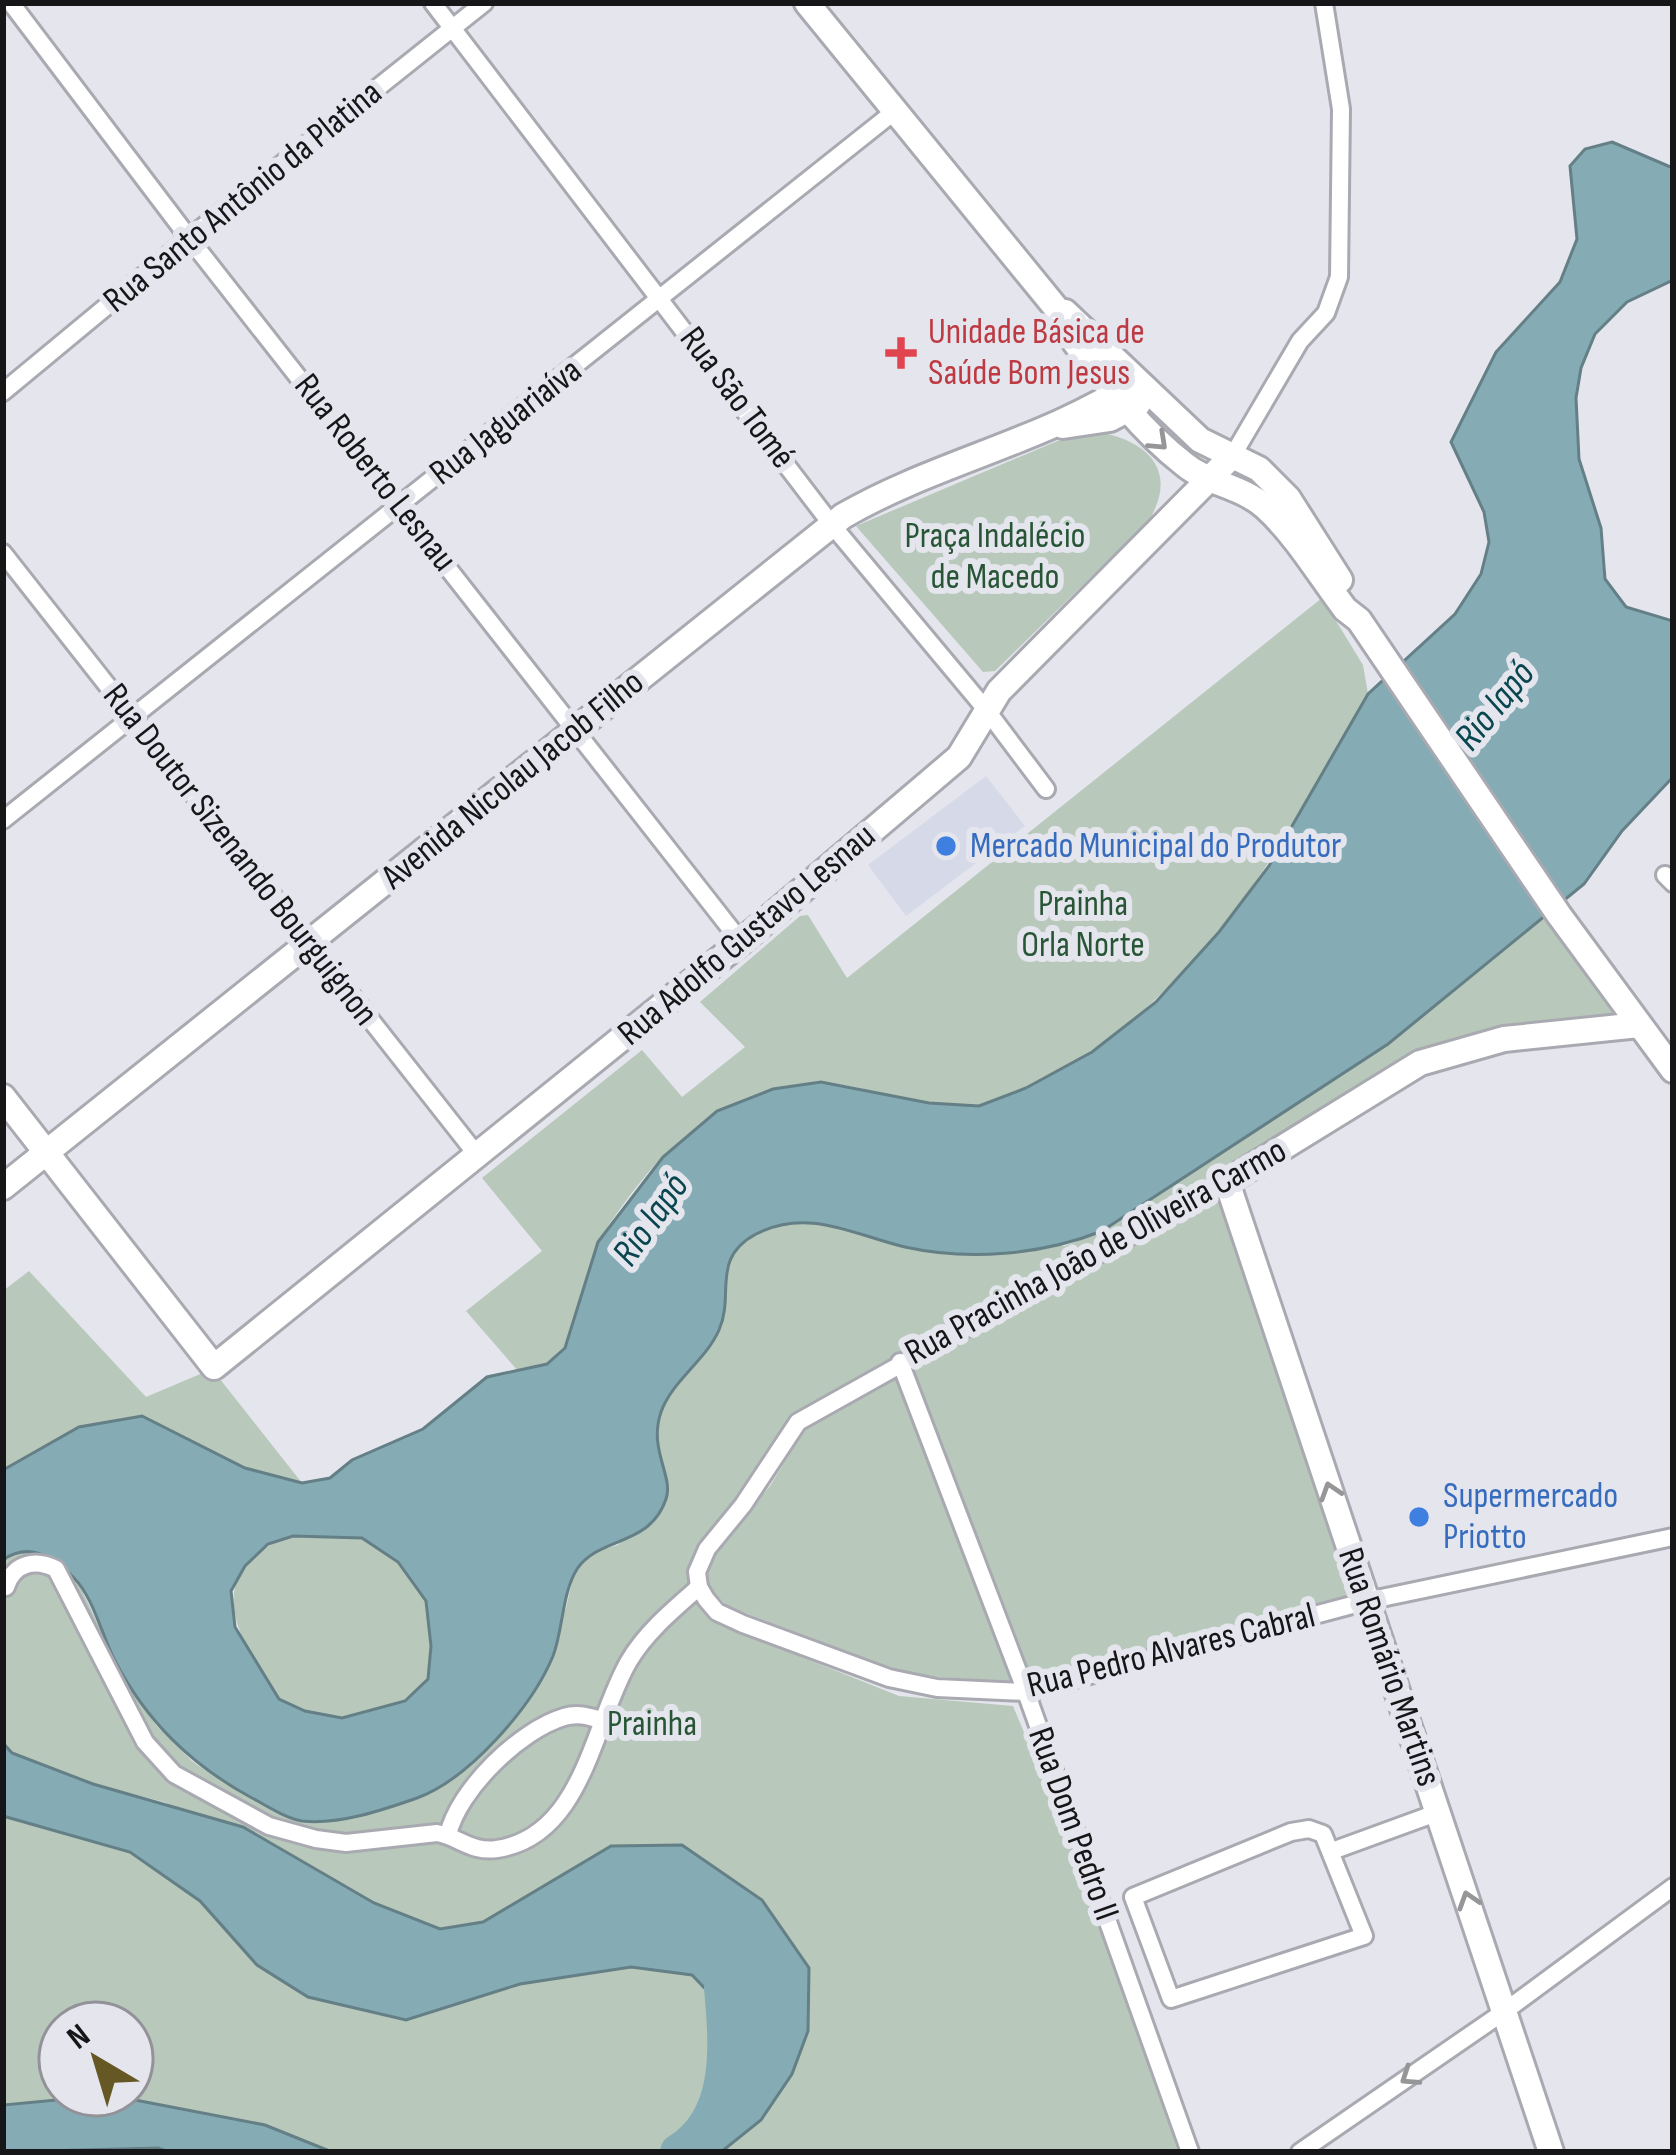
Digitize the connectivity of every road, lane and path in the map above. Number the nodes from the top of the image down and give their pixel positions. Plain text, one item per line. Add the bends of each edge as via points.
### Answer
1 (10, 3) edge
2 (433, 3) edge
3 (484, 3) edge
4 (807, 3) edge
5 (1324, 3) edge
6 (452, 28) junction
7 (895, 111) junction
8 (189, 238) junction
9 (662, 300) junction
10 (3, 392) edge
11 (1132, 395) junction
12 (1233, 455) junction
13 (1211, 482) junction
14 (401, 505) junction
15 (832, 525) junction
16 (3, 553) edge
17 (1359, 620) junction
18 (988, 712) junction
19 (132, 721) junction
20 (577, 729) junction
21 (1046, 789) dead end
22 (3, 820) edge
23 (310, 942) junction
24 (741, 942) junction
25 (1639, 1025) junction
26 (1673, 1070) edge
27 (3, 1097) edge
28 (46, 1153) junction
29 (477, 1155) junction
30 (1227, 1182) junction
31 (3, 1187) edge
32 (900, 1363) junction
33 (1673, 1537) edge
34 (6, 1587) edge
35 (699, 1588) junction
36 (1366, 1601) junction
37 (1026, 1692) junction
38 (601, 1720) junction
39 (1439, 1812) junction
40 (448, 1835) junction
41 (1332, 1851) junction
42 (1673, 1887) edge
43 (1505, 2011) junction
44 (1190, 2152) edge
45 (1300, 2152) edge
46 (1551, 2152) edge

1 - 8 street, Rua Roberto Lesnau
2 - 6 street, Rua São Tomé
3 - 6 street, Rua Santo Antônio da Platina
4 - 7 street
5 - 12 street via 1341,109 1339,277 1326,313 1291,355
6 - 8 street, Rua Santo Antônio da Platina
6 - 9 street, Rua São Tomé
7 - 9 street, Rua Jaguariaíva
7 - 11 street via 1056,308 1061,325
8 - 10 street, Rua Santo Antônio da Platina
8 - 14 street, Rua Roberto Lesnau
9 - 14 street, Rua Jaguariaíva
9 - 15 street, Rua São Tomé
11 - 12 street
11 -> 13 street via 1186,466
11 - 15 street, Avenida Nicolau Jacob Filho via 1079,426 1055,424 873,498
12 - 13 street, Rua Adolfo Gustavo Lesnau
12 - 17 street via 1288,498
13 - 17 street via 1271,512
13 - 18 street, Rua Adolfo Gustavo Lesnau via 1025,664
14 - 19 street, Rua Jaguariaíva
14 - 20 street, Rua Roberto Lesnau
15 - 18 street, Rua São Tomé
15 - 20 street, Avenida Nicolau Jacob Filho
16 - 19 street, Rua Doutor Sizenando Bourguignon
17 - 25 street
18 - 21 street, Rua São Tomé
18 - 24 street, Rua Adolfo Gustavo Lesnau via 959,758
19 - 22 street, Rua Jaguariaíva
19 - 23 street, Rua Doutor Sizenando Bourguignon
20 - 23 street, Avenida Nicolau Jacob Filho
20 - 24 street, Rua Roberto Lesnau
23 - 28 street, Avenida Nicolau Jacob Filho
23 - 29 street, Rua Doutor Sizenando Bourguignon
24 - 29 street, Rua Adolfo Gustavo Lesnau
25 - 26 street
25 - 30 street, Rua Pracinha João de Oliveira Carmo via 1504,1039 1420,1063
27 - 28 street
28 - 29 street, Rua Adolfo Gustavo Lesnau via 214,1367
28 - 31 street, Avenida Nicolau Jacob Filho
30 - 32 street, Rua Pracinha João de Oliveira Carmo
36 -> 30 street, Rua Romário Martins
32 - 35 street, Rua Pracinha João de Oliveira Carmo via 798,1422 706,1549
32 - 37 street, Rua Dom Pedro II
33 - 36 street, Rua Pedro Alvares Cabral
34 - 40 street via 26,1565 56,1569 145,1742 174,1774 269,1826 316,1839
35 - 37 street, Rua Pedro Alvares Cabral via 717,1612 743,1624 908,1683
35 - 38 street via 632,1656
36 - 37 street, Rua Pedro Alvares Cabral
36 - 39 street, Rua Romário Martins
37 - 44 street, Rua Dom Pedro II
38 - 40 street via 562,1718 515,1747 476,1782
38 - 40 street via 569,1798 544,1826 494,1850
39 - 41 street
43 -> 39 street, Rua Romário Martins
41 - 41 street via 1364,1936 1171,1999 1132,1898 1291,1832 1323,1834
42 - 43 street
43 -> 45 street
43 - 46 street, Rua Romário Martins

